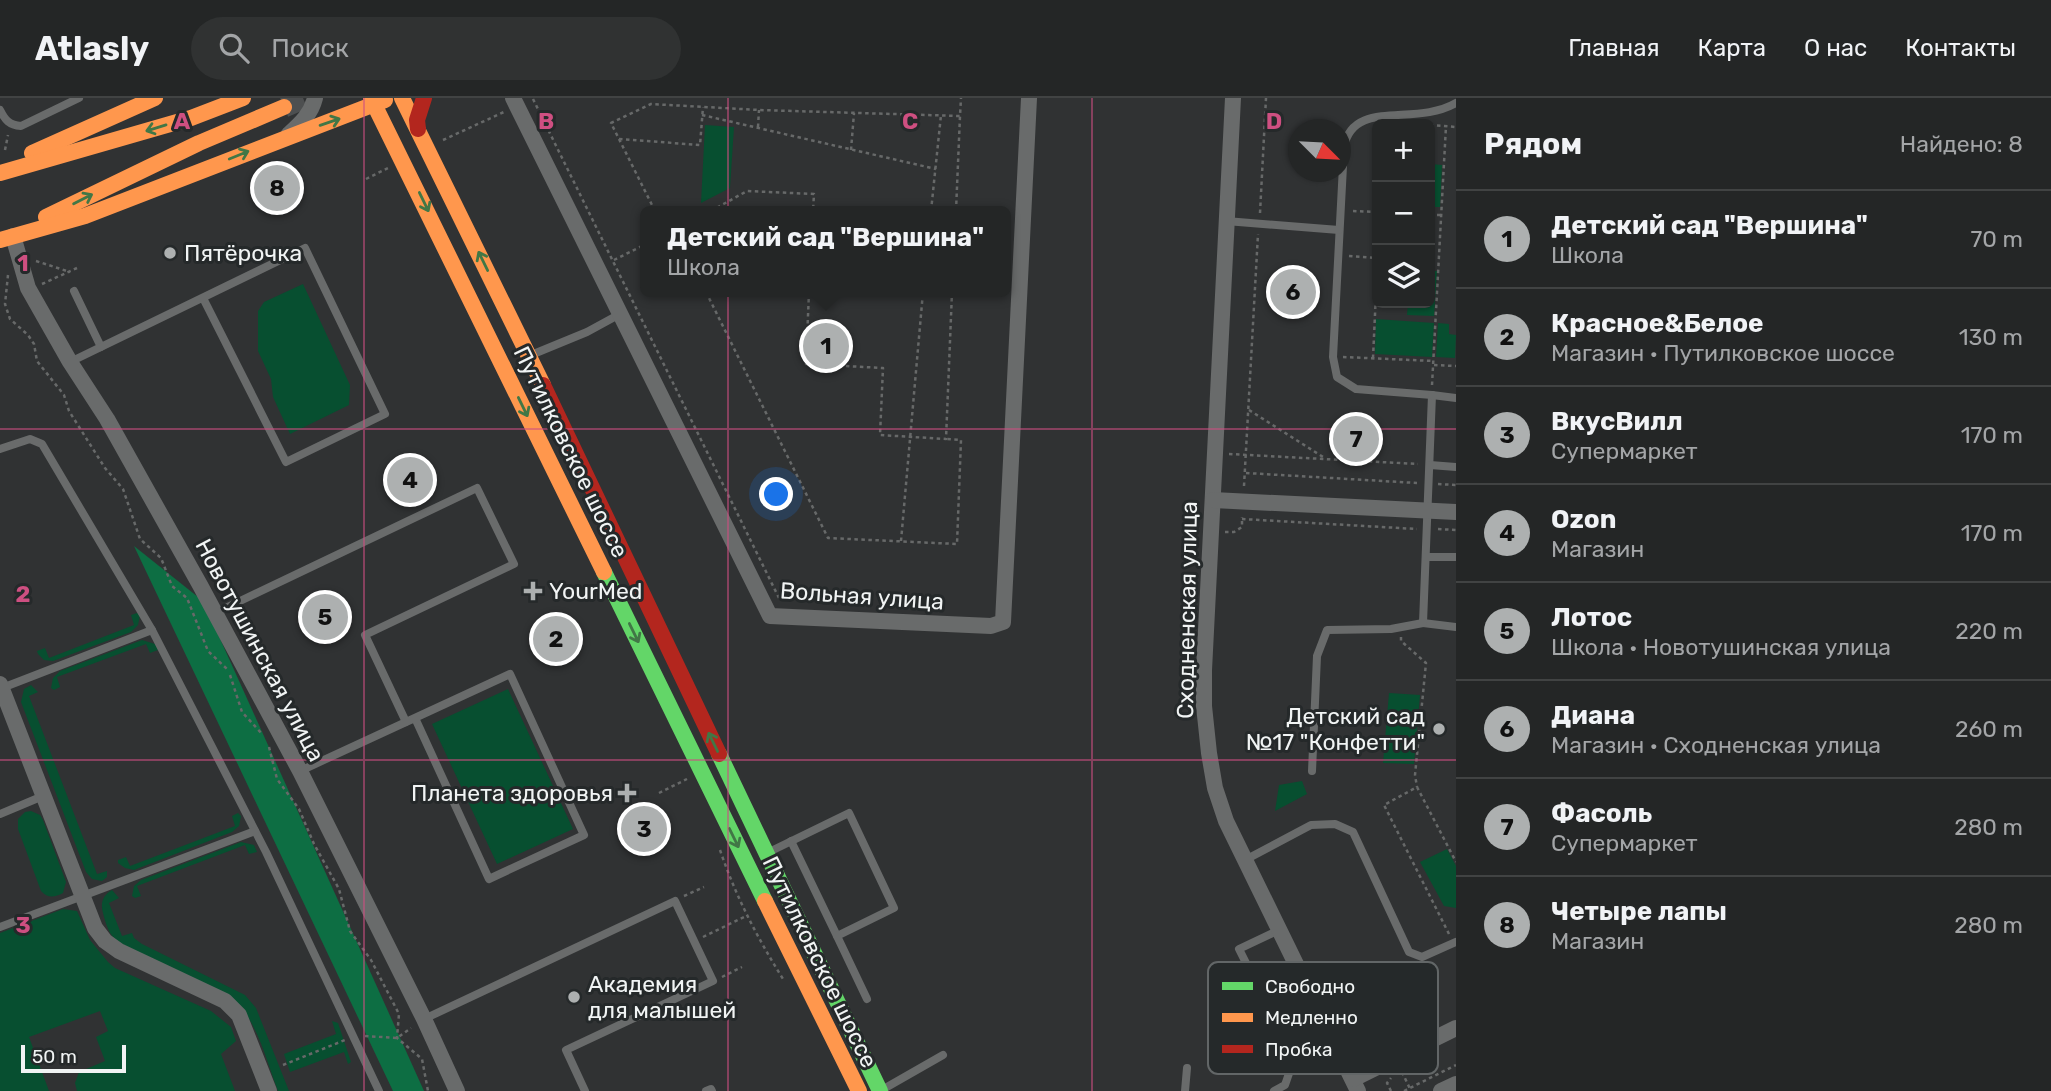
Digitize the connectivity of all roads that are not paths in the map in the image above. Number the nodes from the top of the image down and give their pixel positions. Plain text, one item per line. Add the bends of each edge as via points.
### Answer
1 (79, 98) edge
2 (155, 98) edge
3 (243, 98) edge
4 (315, 98) edge
5 (390, 98) edge
6 (402, 98) edge
7 (424, 98) edge
8 (1029, 98) edge
9 (1233, 98) edge
10 (373, 102) edge
11 (515, 102) edge
12 (1456, 102) edge
13 (284, 107) tunnel mouth
14 (1386, 107) dead end
15 (0, 110) edge
16 (1352, 117) dead end
17 (419, 131) junction
18 (284, 138) junction
19 (0, 167) edge
20 (0, 173) edge
21 (1226, 220) junction
22 (1339, 230) junction
23 (4, 239) edge
24 (74, 291) dead end
25 (203, 298) junction
26 (620, 314) junction
27 (102, 347) junction
28 (529, 356) junction
29 (70, 362) junction
30 (1432, 395) junction
31 (1456, 398) edge
32 (0, 449) edge
33 (1430, 465) junction
34 (1456, 467) edge
35 (1213, 500) junction
36 (1428, 511) junction
37 (1456, 512) edge
38 (1426, 556) junction
39 (1456, 558) edge
40 (215, 613) junction
41 (1423, 623) junction
42 (1456, 627) edge
43 (152, 630) junction
44 (1, 686) edge
45 (411, 720) junction
46 (300, 771) junction
47 (1312, 771) dead end
48 (43, 796) junction
49 (0, 814) edge
50 (255, 831) junction
51 (791, 841) junction
52 (766, 853) junction
53 (1245, 860) junction
54 (82, 895) junction
55 (0, 927) edge
56 (1279, 930) junction
57 (837, 936) junction
58 (1455, 943) edge
59 (1246, 962) edge
60 (1295, 962) edge
61 (867, 999) dead end
62 (424, 1019) junction
63 (1456, 1028) edge
64 (1438, 1038) edge
65 (943, 1055) dead end
66 (1186, 1068) dead end
67 (1289, 1074) edge
68 (1375, 1074) edge
69 (1456, 1084) edge
70 (1356, 1085) edge
71 (269, 1091) edge
72 (379, 1091) edge
73 (457, 1091) edge
74 (585, 1091) edge
75 (706, 1091) edge
76 (712, 1091) edge
77 (859, 1091) edge
78 (880, 1091) edge
79 (1185, 1091) edge
80 (1274, 1091) edge
81 (1441, 1091) edge

1 - 15 lane via 21,126 11,125
2 - 19 main road
3 -> 20 main road via 191,118
4 - 18 street via 306,118
5 - 10 main road
6 - 17 main road, Путилковское шоссе
7 - 17 main road via 417,120
8 - 26 street, Вольная улица via 1003,622 992,626 770,616
9 - 21 street, Сходненская улица
18 -> 10 main road
10 -> 77 main road, Путилковское шоссе
11 - 26 street, Вольная улица
12 - 14 lane via 1445,110
23 -> 13 main road via 199,143
16 - 22 lane via 1346,130
28 -> 17 main road, Путилковское шоссе
23 -> 18 main road via 85,216
21 - 22 lane
21 - 35 street, Сходненская улица
22 - 30 lane via 1333,357 1337,377 1356,389
23 - 29 street, Новотушинская улица
24 - 27 lane
25 - 25 lane via 305,248 385,414 286,462
25 - 27 lane
26 - 28 lane
27 - 29 lane
52 -> 28 main road, Путилковское шоссе
29 - 40 street, Новотушинская улица via 107,419
30 - 31 lane
30 - 33 lane
32 - 43 lane via 30,439 42,444
33 - 34 lane
33 - 36 lane
35 - 36 street
35 - 53 street, Сходненская улица via 1204,706 1215,788
36 - 37 street
36 - 38 lane
38 - 39 lane
38 - 41 lane
40 - 45 lane via 477,488 513,564 365,635
40 - 46 street, Новотушинская улица
41 - 42 lane
41 - 47 lane via 1391,629 1327,629 1317,656
43 - 44 lane
43 - 50 lane
44 - 48 street
45 - 45 lane via 510,674 584,835 489,879
45 - 46 lane
46 - 62 street, Новотушинская улица
48 - 49 lane
48 - 54 street
50 - 54 lane
50 - 72 lane
51 - 52 lane
51 - 57 lane
51 - 57 lane via 849,813 894,908
52 - 78 main road, Путилковское шоссе
53 - 56 street, Сходненская улица
53 - 58 lane via 1311,825 1335,824 1353,832 1409,952 1422,957
54 - 55 lane
54 - 71 street via 95,928 119,951 207,991 232,1008
56 - 59 lane via 1239,949
56 - 60 street, Сходненская улица
57 - 61 lane
62 - 73 street, Новотушинская улица
62 - 74 lane via 675,901 713,981 566,1051
63 - 64 street
65 - 78 lane
66 - 79 lane
67 - 80 lane via 1285,1085
68 - 70 street
69 - 81 street
75 - 76 lane

